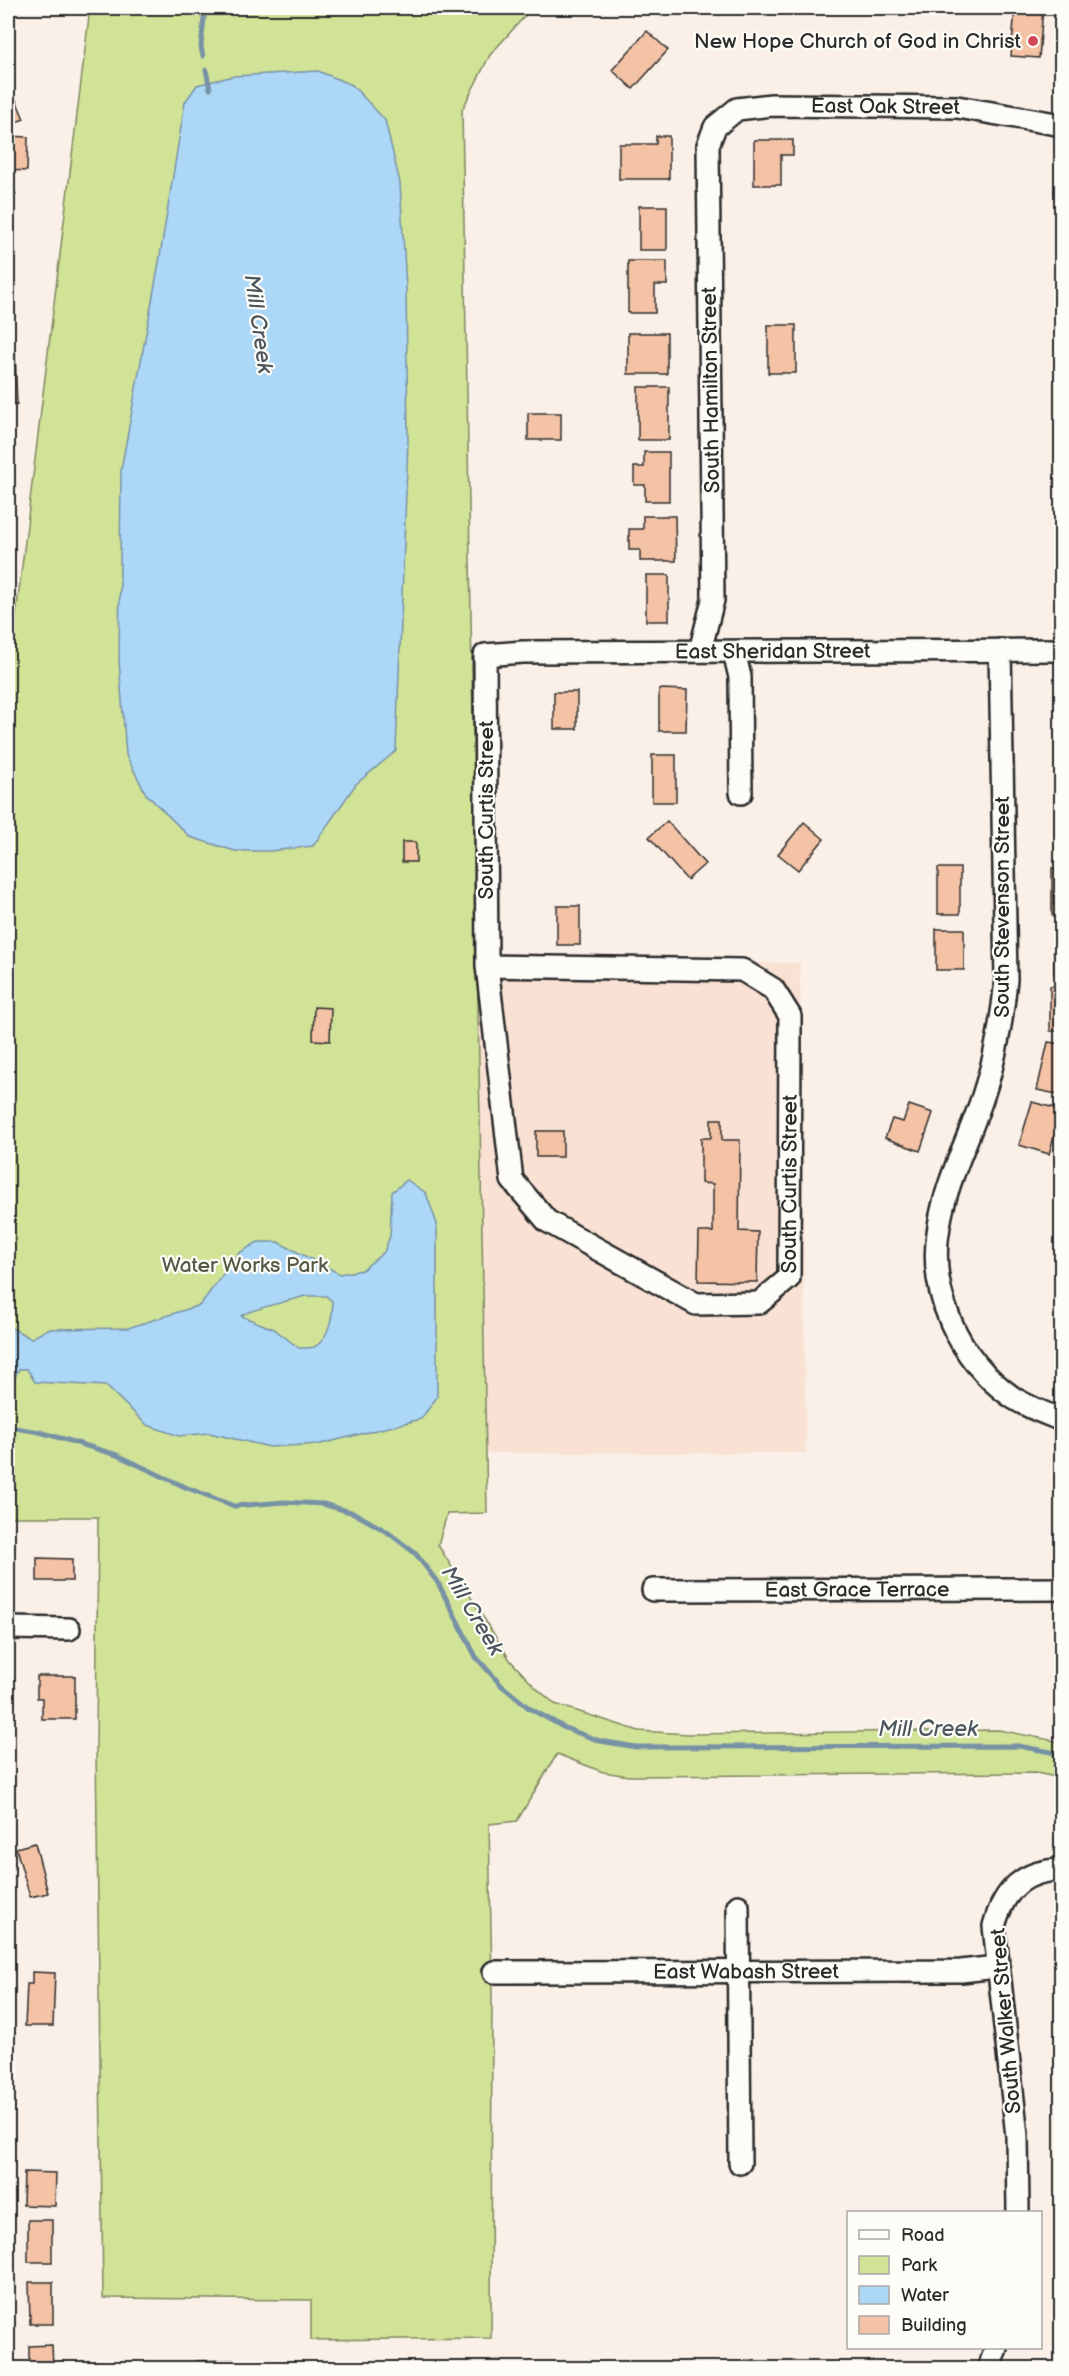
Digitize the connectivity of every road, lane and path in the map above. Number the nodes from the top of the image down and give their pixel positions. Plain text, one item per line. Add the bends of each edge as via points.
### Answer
1 (1062, 125) edge
2 (715, 128) joint
3 (1000, 650) junction
4 (1062, 650) edge
5 (700, 651) junction
6 (734, 652) junction
7 (485, 654) joint
8 (741, 793) dead end
9 (487, 966) junction
10 (1062, 1420) edge
11 (1062, 1589) edge
12 (653, 1590) dead end
13 (8, 1628) edge
14 (69, 1629) dead end
15 (1062, 1870) edge
16 (738, 1906) dead end
17 (997, 1967) junction
18 (738, 1971) junction
19 (494, 1972) dead end
20 (740, 2163) dead end
21 (1018, 2211) edge
22 (996, 2349) edge
23 (989, 2368) edge

1 - 2 street, East Oak Street via 957,107 783,105 737,109
2 - 5 street, South Hamilton Street via 708,145 713,600
3 - 4 street, East Sheridan Street
3 - 6 street, East Sheridan Street
3 - 10 street, South Stevenson Street via 1006,980 1001,1031 984,1095 943,1205 936,1258 949,1319 963,1347 981,1370 1013,1398
5 - 6 street, East Sheridan Street
5 - 7 street, East Sheridan Street
6 - 8 street via 740,677
7 - 9 street, South Curtis Street
9 - 9 street, South Curtis Street via 742,970 772,989 790,1016 789,1278 759,1303 696,1304 547,1221 512,1180
11 - 12 street, East Grace Terrace
13 - 14 street
15 - 17 street, South Walker Street via 1029,1876 1012,1888 1000,1906 994,1926
16 - 18 street
17 - 18 street, East Wabash Street via 961,1971
17 - 21 street, South Walker Street via 1017,2136
18 - 19 street, East Wabash Street
18 - 20 street
22 - 23 street

